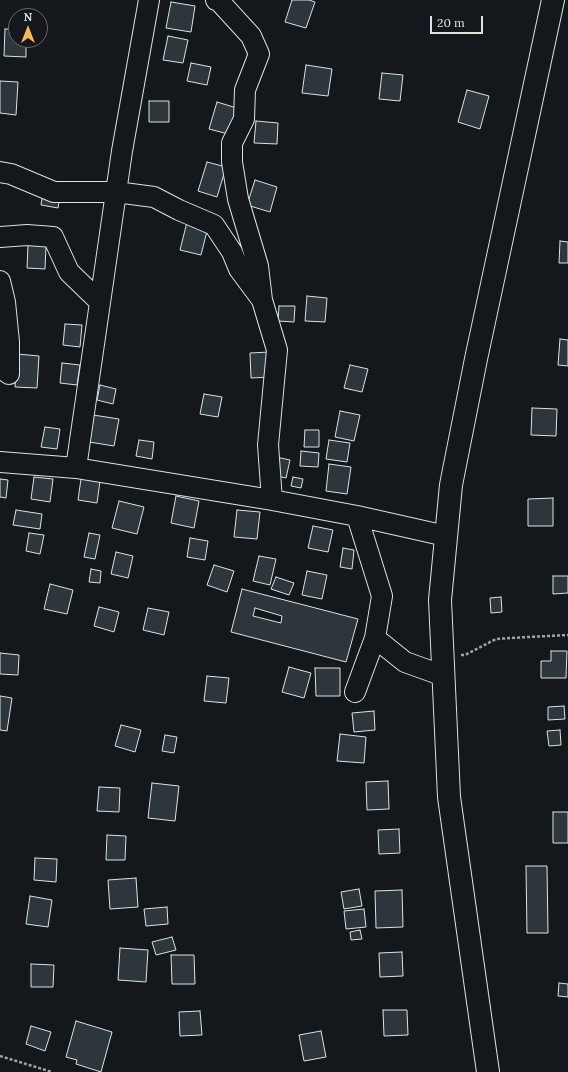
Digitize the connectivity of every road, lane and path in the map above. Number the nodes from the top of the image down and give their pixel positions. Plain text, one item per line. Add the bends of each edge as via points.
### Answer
1 (148, 0) edge
2 (216, 0) edge
3 (553, 0) edge
4 (0, 172) edge
5 (116, 192) junction
6 (0, 237) edge
7 (0, 281) edge
8 (262, 300) junction
9 (100, 302) junction
10 (0, 367) edge
11 (0, 462) edge
12 (76, 468) junction
13 (272, 500) junction
14 (357, 516) junction
15 (446, 536) junction
16 (568, 635) edge
17 (376, 638) junction
18 (443, 666) junction
19 (355, 692) dead end
20 (0, 1056) edge
21 (52, 1072) edge
22 (488, 1072) edge

1 - 5 street
2 - 8 street via 251,36 258,54 245,90 244,120 232,143 232,162 238,199 258,266
3 - 15 highway via 476,359 451,485
4 - 5 street via 54,192
5 - 8 street via 154,196 214,225 232,252 239,269
5 - 9 street
6 - 9 street via 53,237 69,272
7 - 10 street via 6,309 9,374
8 - 13 street via 277,350 268,445
9 - 12 street
11 - 12 street
12 - 13 street
13 - 14 street
14 - 15 street
14 - 17 street via 382,596
15 - 18 highway via 440,600
16 - 18 path via 496,639
17 - 18 street via 404,662
17 - 19 street
18 - 22 highway via 449,797
20 - 21 path

